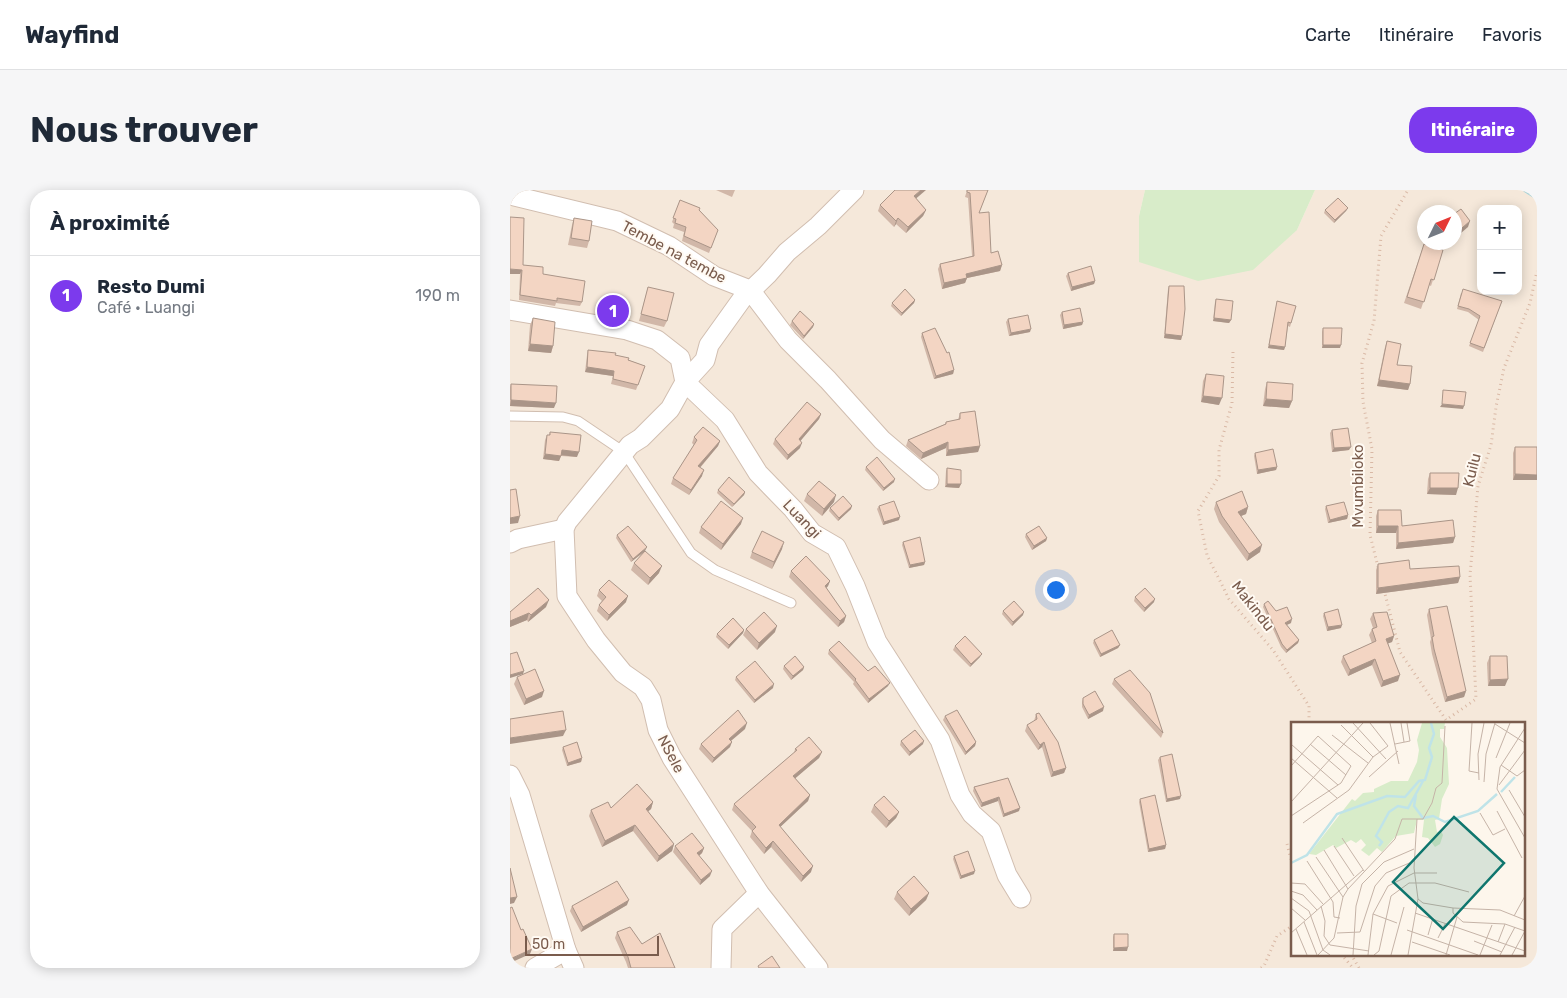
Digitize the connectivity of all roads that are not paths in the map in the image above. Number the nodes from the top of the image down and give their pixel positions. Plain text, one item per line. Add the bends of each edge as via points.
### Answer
1 (846, 191) edge
2 (510, 195) edge
3 (750, 290) junction
4 (510, 310) edge
5 (685, 382) junction
6 (510, 416) edge
7 (624, 452) junction
8 (929, 480) dead end
9 (564, 529) junction
10 (510, 543) edge
11 (791, 602) dead end
12 (510, 775) edge
13 (515, 801) edge
14 (759, 893) junction
15 (1021, 898) dead end
16 (566, 950) junction
17 (535, 968) edge
18 (574, 968) edge
19 (721, 968) edge
20 (818, 968) edge

1 - 3 street via 818,226
2 - 3 street, Tembe na tembe via 617,221 669,246 714,276
3 - 5 street via 708,345 705,360
3 - 8 street via 788,340 882,440
4 - 5 street via 627,330 656,340 680,358
5 - 7 street via 670,409
5 - 15 street, Luangi via 725,420 758,473 812,534 836,547 877,642 940,740 960,795 972,814 991,831 1007,875
6 - 7 lane via 563,417 578,421
7 - 9 street
7 - 11 lane via 691,553 715,570
9 - 10 street
9 - 14 street, NSele via 567,596 623,673 643,687 672,758
12 - 13 street
13 - 16 street
14 - 19 street via 722,929
14 - 20 street, NSele
16 - 17 street
16 - 18 street

